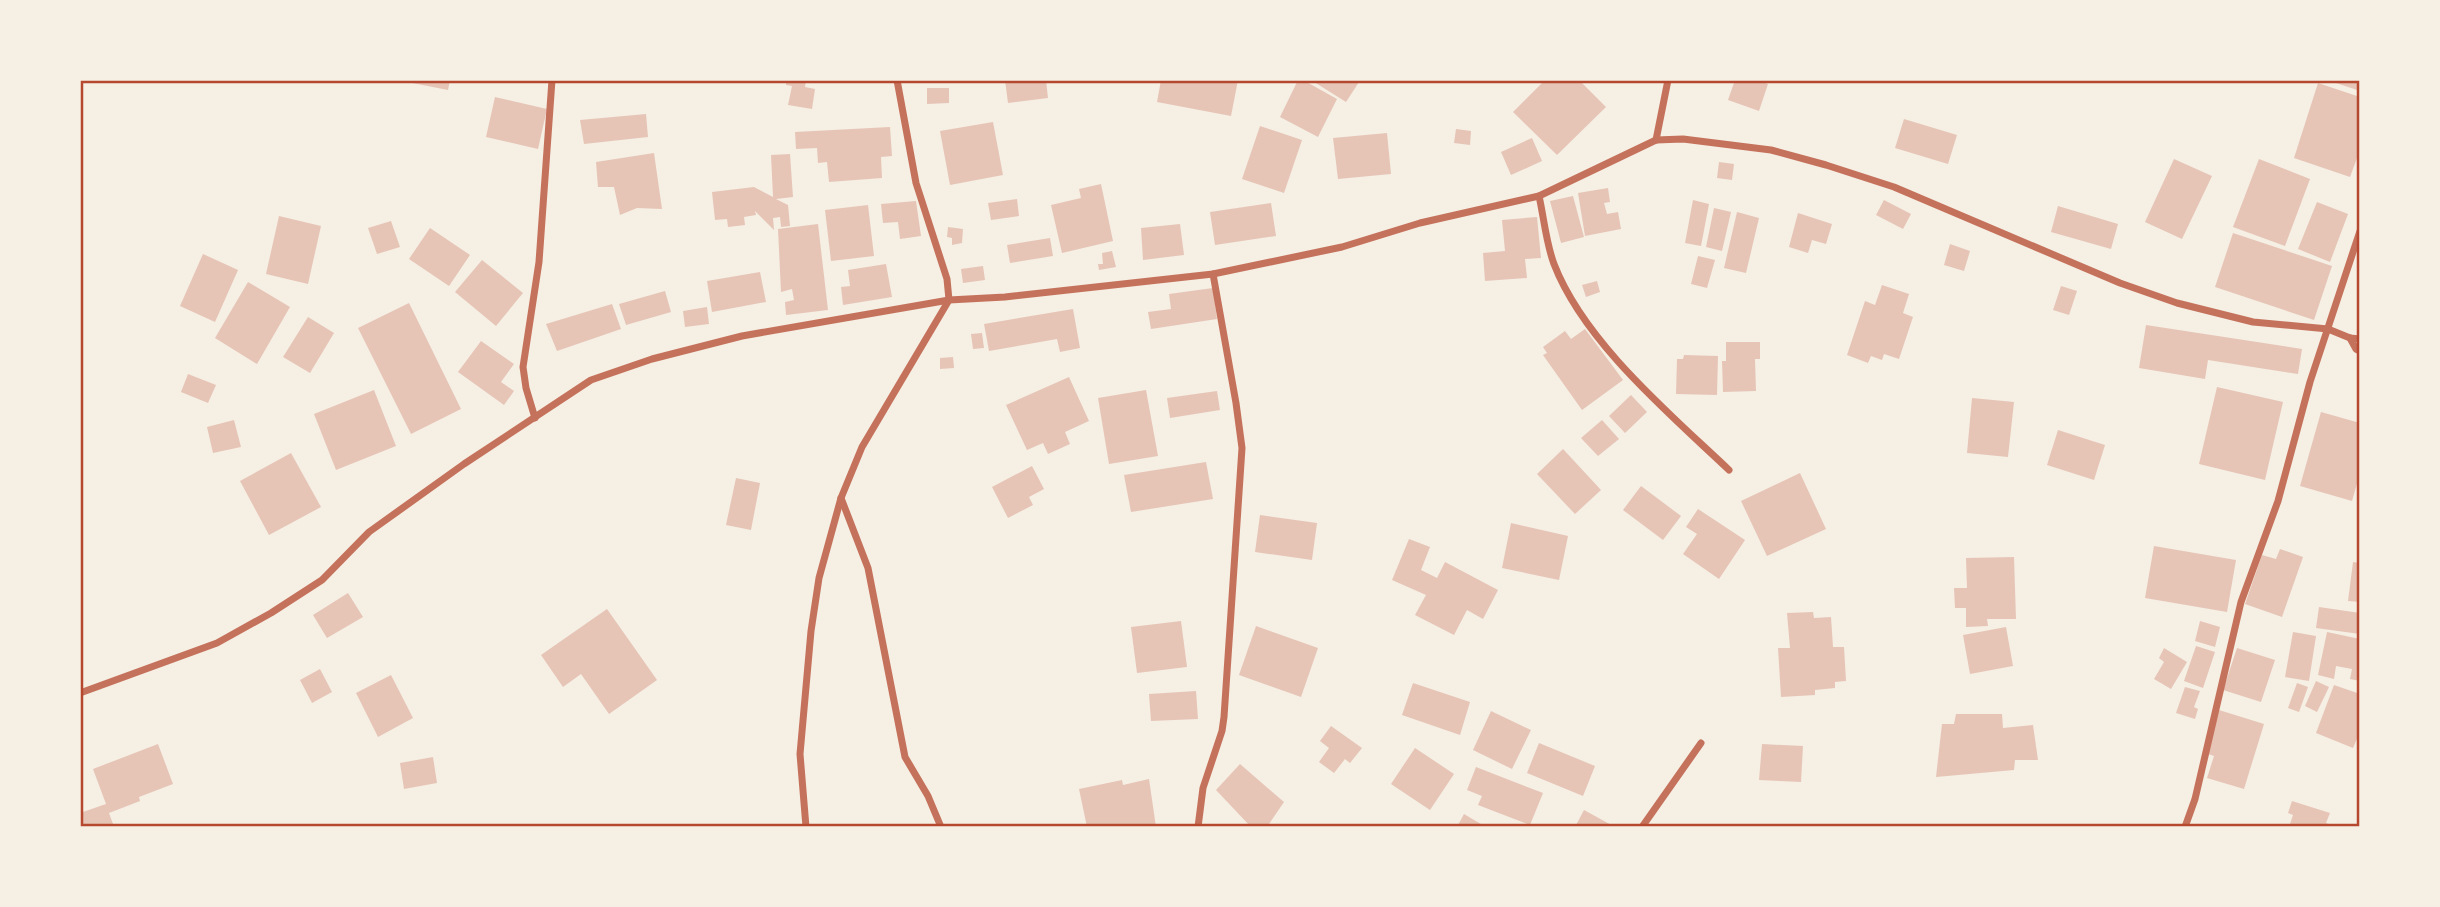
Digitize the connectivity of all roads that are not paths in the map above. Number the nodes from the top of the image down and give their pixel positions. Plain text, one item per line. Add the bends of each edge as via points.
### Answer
1 (552, 80) edge
2 (897, 80) edge
3 (1668, 80) edge
4 (1656, 140) junction
5 (1539, 197) junction
6 (2360, 231) edge
7 (1213, 274) junction
8 (949, 300) junction
9 (2328, 329) junction
10 (2350, 338) junction
11 (2360, 339) edge
12 (2360, 351) edge
13 (535, 418) junction
14 (1730, 470) dead end
15 (841, 498) junction
16 (80, 693) edge
17 (1701, 743) dead end
18 (806, 827) edge
19 (941, 827) edge
20 (1198, 827) edge
21 (1642, 827) edge
22 (2185, 827) edge

1 - 13 street via 540,251 523,367
2 - 8 street via 916,183 947,279
3 - 4 street
4 - 5 street
4 - 9 street via 1771,150 1826,165 1894,187 2177,303 2253,322
5 - 7 street
5 - 14 street via 1554,264 1578,309 1622,366
6 - 9 street
7 - 8 street
7 - 20 street via 1242,448 1224,717 1200,800
8 - 13 street via 742,336 652,359 591,380
8 - 15 street via 862,447
9 - 10 street
9 - 22 street via 2278,501 2241,602
10 - 11 street
10 - 12 street
13 - 16 street via 369,532 322,580 271,613 217,643
15 - 18 street via 819,578 811,631 800,754
15 - 19 street via 868,568 905,757
17 - 21 street

